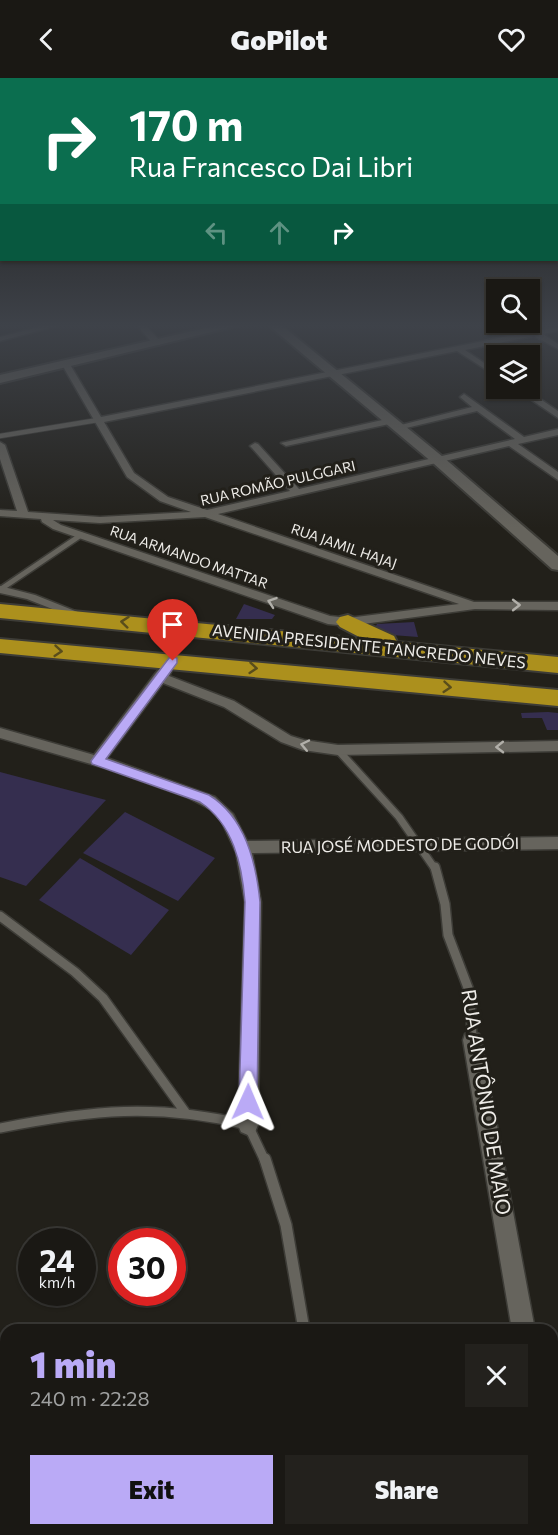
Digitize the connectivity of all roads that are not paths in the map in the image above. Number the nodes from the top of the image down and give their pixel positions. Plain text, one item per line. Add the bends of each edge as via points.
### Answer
1 (82, 392) edge
2 (242, 392) edge
3 (356, 392) edge
4 (464, 398) dead end
5 (534, 399) edge
6 (478, 408) junction
7 (558, 415) edge
8 (98, 420) junction
9 (394, 424) junction
10 (558, 432) edge
11 (0, 436) edge
12 (522, 440) junction
13 (285, 443) dead end
14 (511, 443) junction
15 (0, 445) edge
16 (255, 446) dead end
17 (438, 460) junction
18 (558, 477) edge
19 (297, 493) junction
20 (0, 513) edge
21 (203, 514) junction
22 (24, 516) junction
23 (43, 517) junction
24 (99, 520) junction
25 (81, 535) junction
26 (558, 564) edge
27 (0, 596) edge
28 (475, 605) junction
29 (558, 606) edge
30 (338, 621) junction
31 (0, 646) edge
32 (408, 649) junction
33 (558, 665) edge
34 (166, 669) junction
35 (558, 698) edge
36 (0, 733) edge
37 (558, 746) edge
38 (338, 750) junction
39 (97, 761) junction
40 (558, 843) edge
41 (421, 845) junction
42 (242, 847) junction
43 (0, 916) edge
44 (472, 1040) joint
45 (185, 1112) junction
46 (248, 1125) junction
47 (0, 1128) edge
48 (303, 1324) edge
49 (523, 1324) edge

1 - 8 street, RUA JAMIL HAJAJ
2 - 8 street
3 - 9 main road
4 - 6 street
5 - 7 street
6 - 9 street
6 - 12 street
8 - 11 lane
8 - 21 street, RUA JAMIL HAJAJ via 130,475 164,499
9 - 13 street
9 - 17 main road
10 - 12 street, RUA ROMÃO PULGGARI
12 - 14 street, RUA ROMÃO PULGGARI
14 - 17 street, RUA ROMÃO PULGGARI
14 - 18 street
15 - 22 street
16 - 19 street
17 - 19 street, RUA ROMÃO PULGGARI
17 - 26 main road
19 - 21 street, RUA ROMÃO PULGGARI
20 - 22 street, RUA ROMÃO PULGGARI
21 - 24 street, RUA ROMÃO PULGGARI
21 - 28 street, RUA JAMIL HAJAJ
22 - 23 street, RUA ROMÃO PULGGARI
23 - 24 street, RUA ROMÃO PULGGARI
23 - 25 street, RUA ARMANDO MATTAR via 57,527
24 - 25 street via 87,526
25 - 27 lane
30 -> 25 street, RUA ARMANDO MATTAR
32 -> 27 highway, AVENIDA PRESIDENTE TANCREDO NEVES via 86,618
28 -> 29 street
28 - 30 street
30 - 32 highway
31 -> 34 highway, AVENIDA PRESIDENTE TANCREDO NEVES
32 - 33 highway, AVENIDA PRESIDENTE TANCREDO NEVES
34 -> 35 highway, AVENIDA PRESIDENTE TANCREDO NEVES
38 -> 34 street via 286,740
34 - 39 street
36 - 39 street
37 -> 38 street
38 - 41 lane, RUA ANTÔNIO DE MAIO
39 - 42 street via 205,798 219,807
40 - 41 street, RUA JOSÉ MODESTO DE GODÓI
41 - 42 street, RUA JOSÉ MODESTO DE GODÓI
41 - 44 lane, RUA ANTÔNIO DE MAIO via 435,867 448,935 470,993
42 - 46 street via 253,902
43 - 45 lane via 103,998
44 - 49 street, RUA ANTÔNIO DE MAIO
45 - 46 lane
45 - 47 lane via 147,1109 95,1113
46 - 48 lane via 279,1192 292,1245

